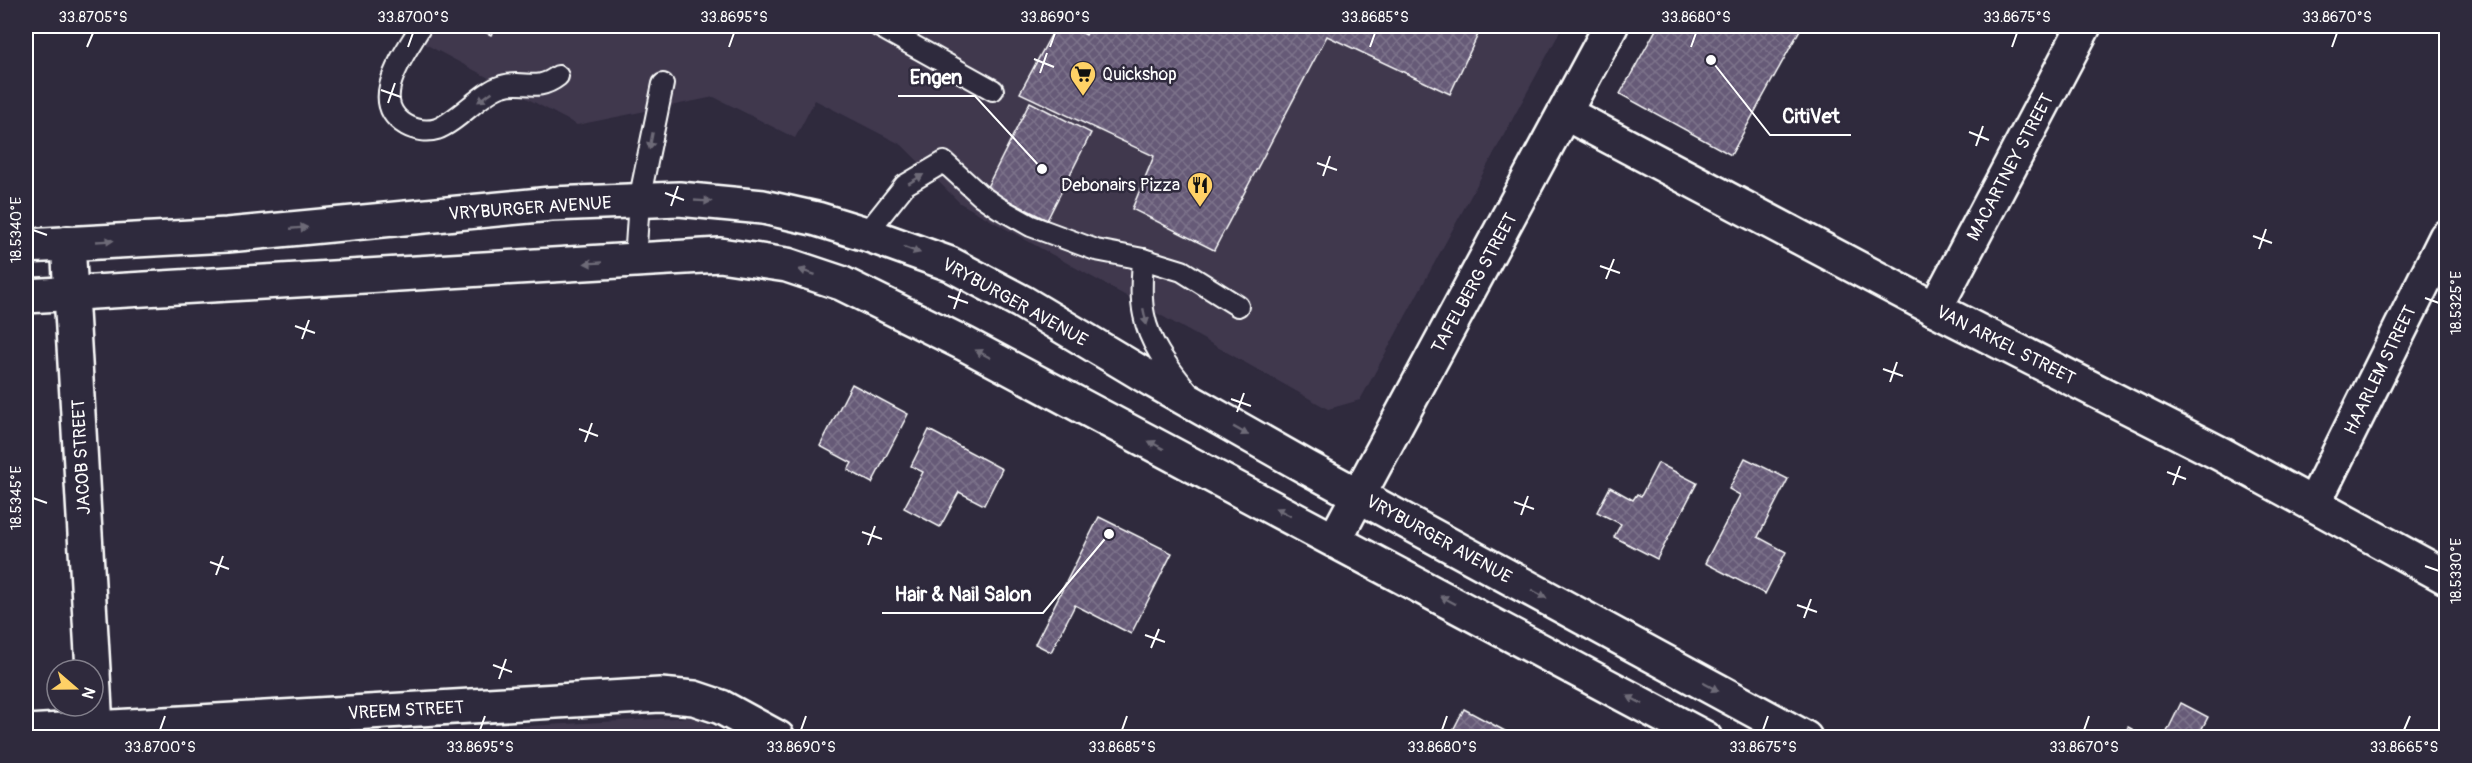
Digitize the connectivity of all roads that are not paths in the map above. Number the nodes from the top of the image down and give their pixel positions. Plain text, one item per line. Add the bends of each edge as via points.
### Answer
1 (421, 26) edge
2 (878, 26) edge
3 (1611, 26) edge
4 (2084, 26) edge
5 (558, 76) dead end
6 (663, 84) dead end
7 (993, 90) dead end
8 (1565, 113) junction
9 (639, 201) junction
10 (866, 234) junction
11 (2446, 237) edge
12 (68, 243) junction
13 (26, 246) edge
14 (1143, 259) junction
15 (635, 261) junction
16 (71, 293) junction
17 (26, 296) edge
18 (1238, 306) dead end
19 (1935, 309) junction
20 (1199, 407) junction
21 (1359, 495) junction
22 (2314, 503) junction
23 (1335, 539) junction
24 (2446, 577) edge
25 (92, 658) edge
26 (95, 718) edge
27 (96, 728) junction
28 (26, 732) edge
29 (778, 738) edge
30 (1705, 738) edge
31 (1805, 738) edge

5 -> 1 lane via 548,84 501,86 438,128 411,128 392,111 389,86
2 - 7 lane
3 - 8 street, TAFELBERG STREET
4 - 19 street, MACARTNEY STREET
6 -> 9 lane
8 - 19 street, VAN ARKEL STREET
8 - 21 street, TAFELBERG STREET
9 -> 10 street, VRYBURGER AVENUE via 679,199 763,207
12 -> 9 street, VRYBURGER AVENUE via 227,235 551,204
9 - 15 lane
10 -> 14 lane via 905,185 944,162 980,195 1031,226 1096,249
10 -> 20 street, VRYBURGER AVENUE via 950,264
11 - 22 street, HAARLEM STREET
12 - 13 street, VRYBURGER AVENUE
12 - 16 street, JACOB STREET
14 - 18 lane via 1182,271
14 -> 20 lane via 1143,314 1149,334
15 -> 16 street
23 -> 15 street via 841,283 787,265 720,255
16 - 17 street
16 - 25 street, JACOB STREET
19 - 22 street, VAN ARKEL STREET
20 -> 21 street, VRYBURGER AVENUE
21 - 23 street, TAFELBERG STREET
21 -> 31 street, VRYBURGER AVENUE
22 - 24 street, VAN ARKEL STREET
30 -> 23 street
26 - 27 street, JACOB STREET
27 - 28 street, VREEM STREET
27 - 29 street, VREEM STREET via 660,695 694,698 721,707

